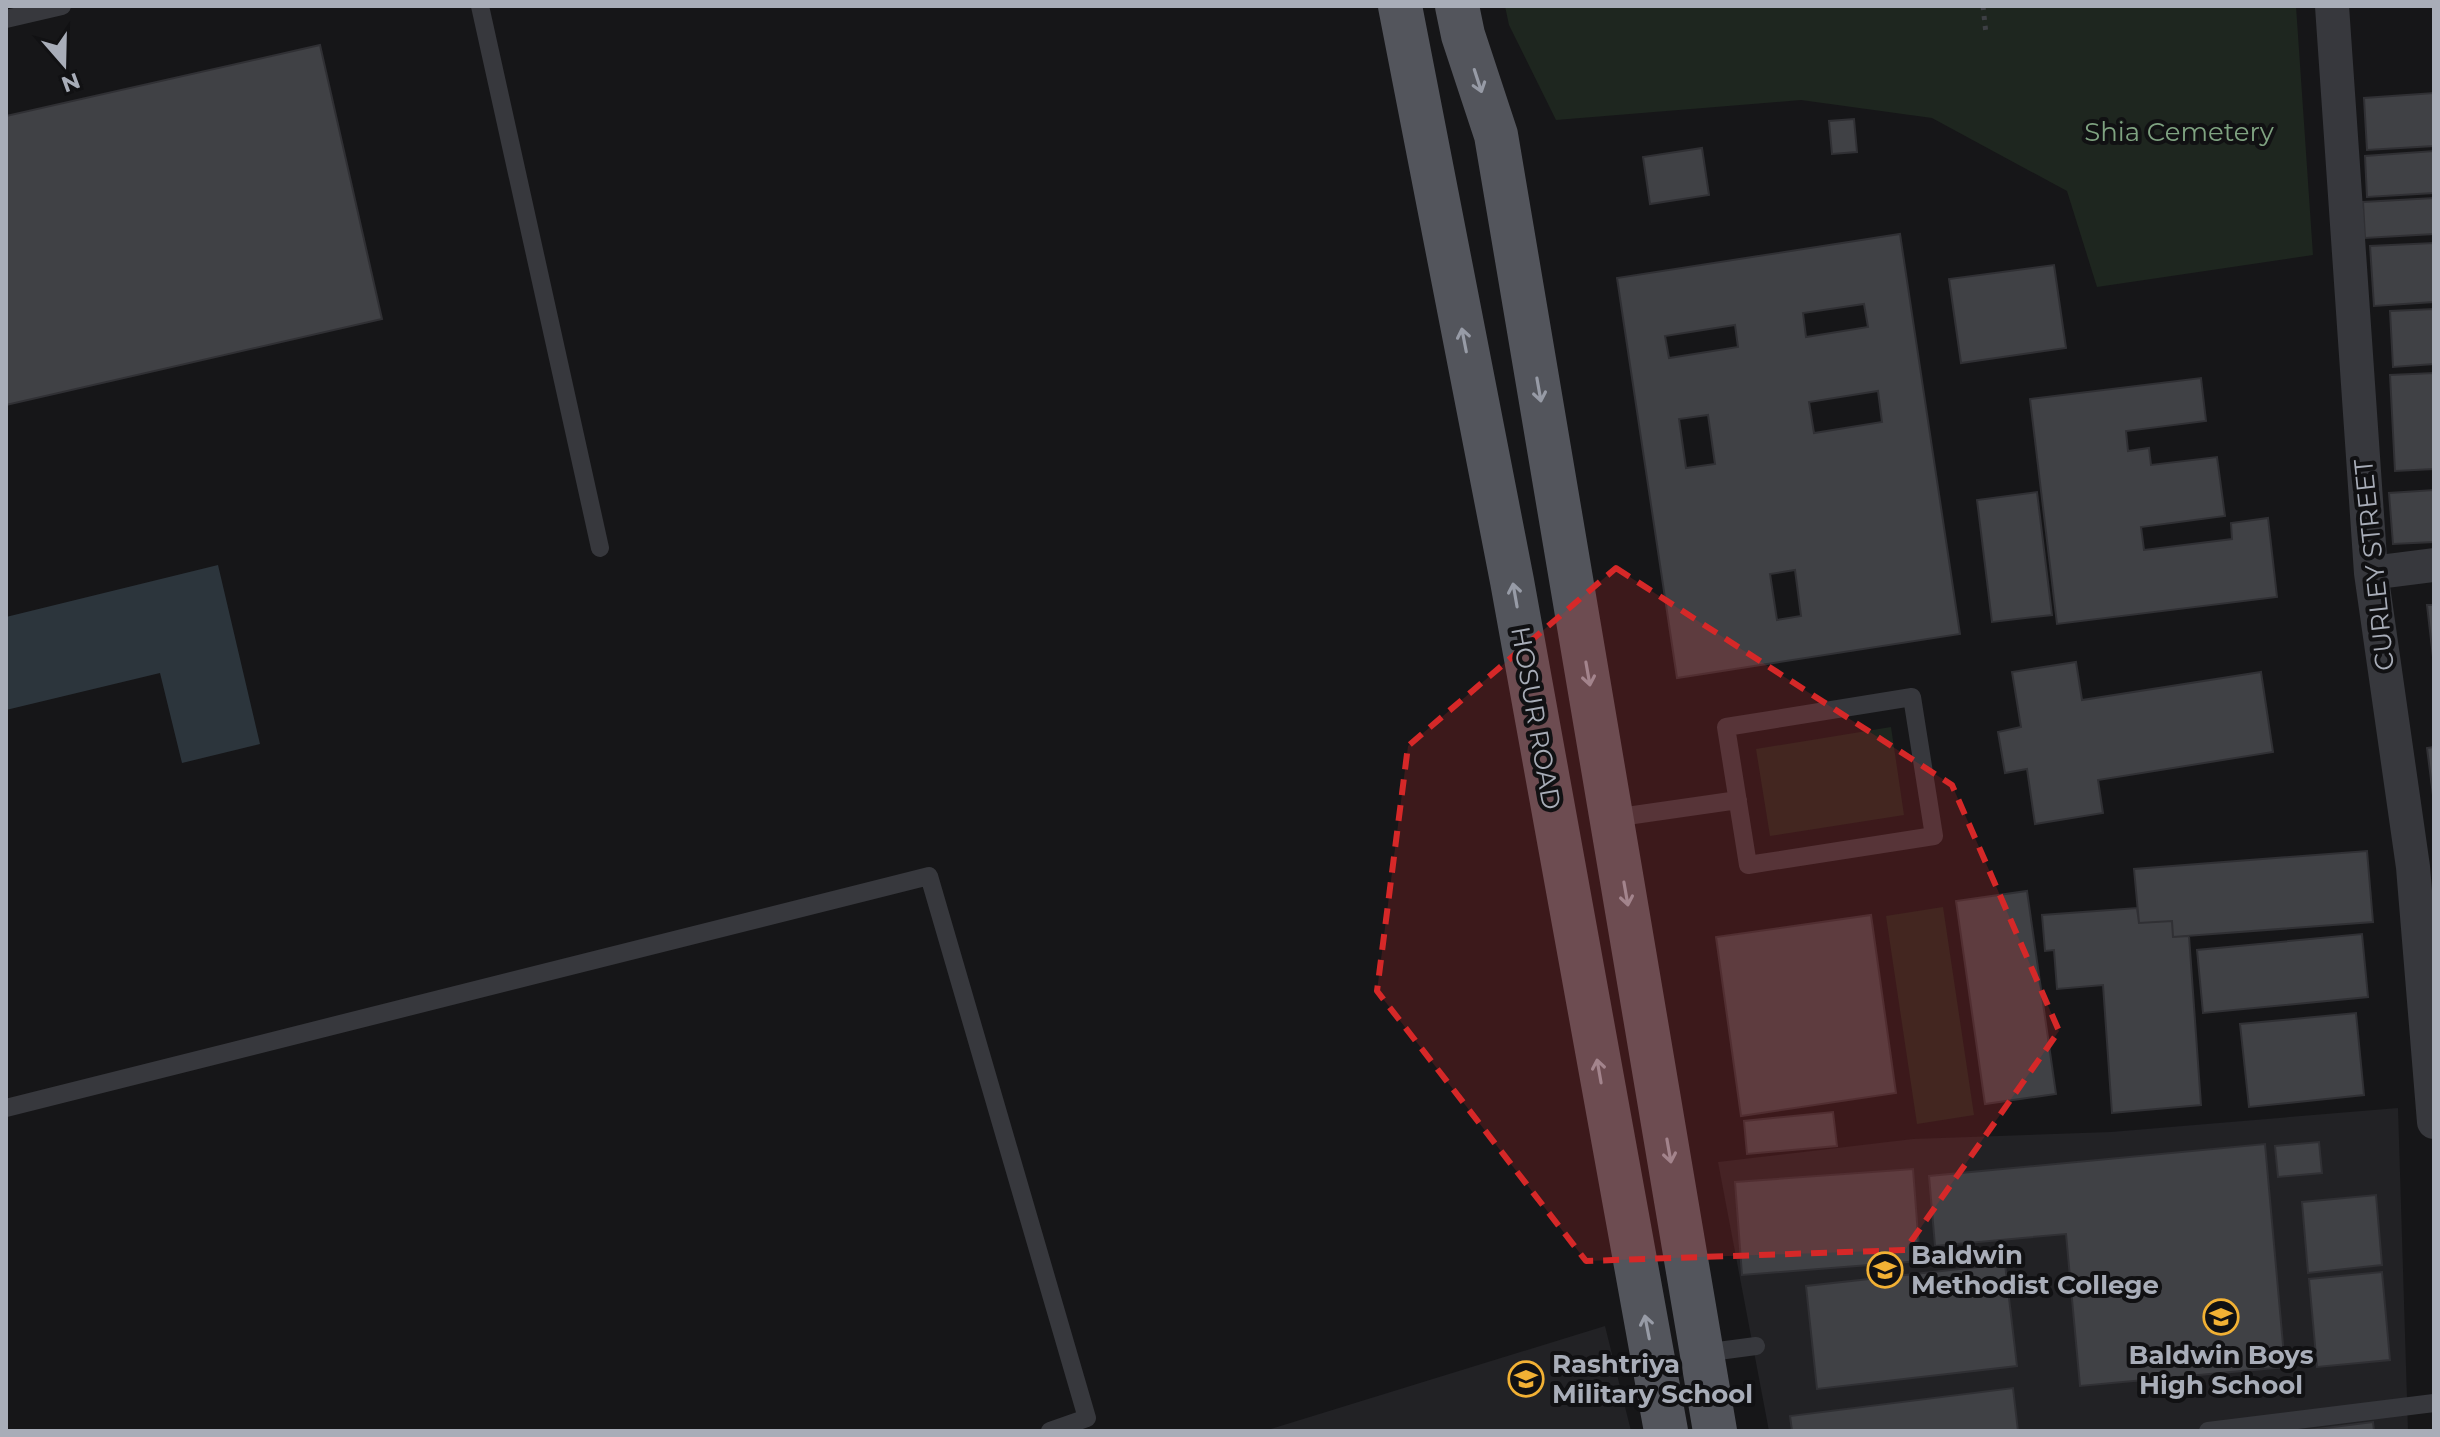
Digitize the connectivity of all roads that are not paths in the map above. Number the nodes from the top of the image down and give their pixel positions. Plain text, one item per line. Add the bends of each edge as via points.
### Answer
1 (62, 6) edge
2 (480, 6) edge
3 (1400, 6) edge
4 (1457, 6) edge
5 (2332, 6) edge
6 (6, 19) edge
7 (600, 548) dead end
8 (2434, 565) edge
9 (2371, 573) junction
10 (1738, 800) junction
11 (1613, 818) junction
12 (6, 1108) edge
13 (2434, 1122) edge
14 (1756, 1346) dead end
15 (1703, 1353) junction
16 (2434, 1403) edge
17 (1050, 1431) edge
18 (1666, 1431) edge
19 (1715, 1431) edge
20 (2208, 1431) edge

1 - 6 lane
2 - 7 lane
18 -> 3 main road, HOSUR ROAD via 1512,581
4 -> 11 main road via 1496,135
5 - 9 street, CURLEY STREET
8 - 9 street
9 - 13 street, CURLEY STREET via 2413,867
10 - 10 lane via 1726,727 1912,697 1934,836 1748,865
10 - 11 lane
11 -> 15 main road
12 - 17 lane via 929,876 1087,1418
14 - 15 lane
15 - 19 main road
16 - 20 lane

